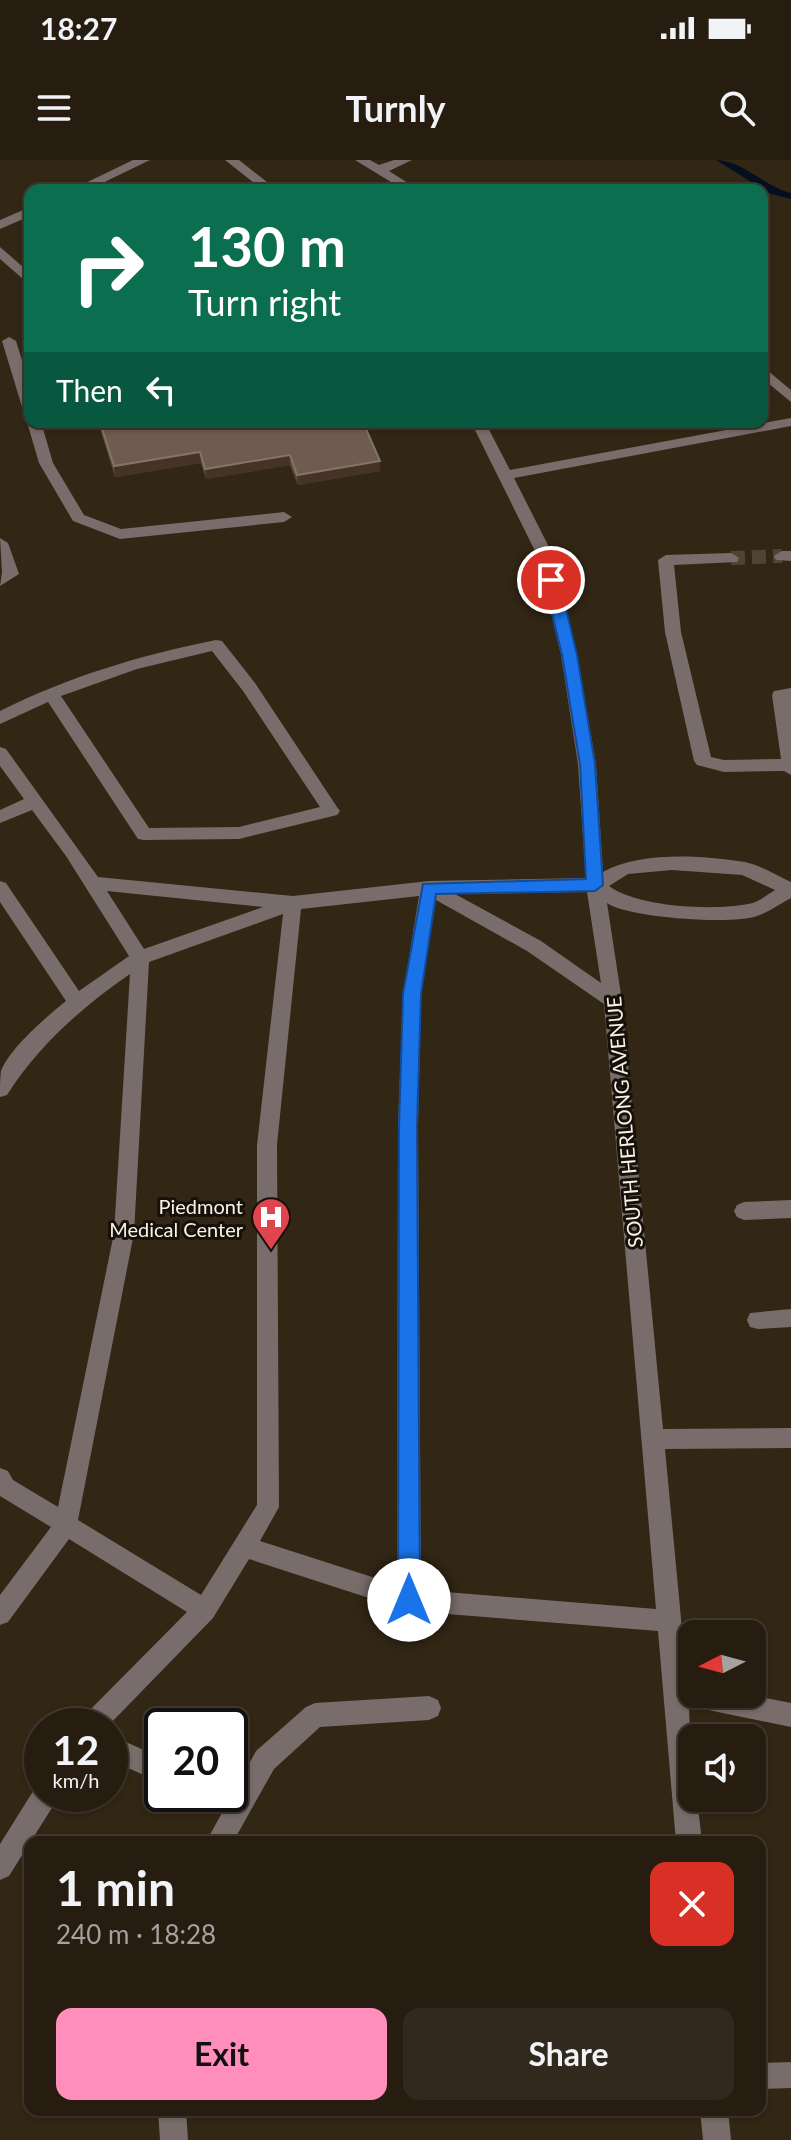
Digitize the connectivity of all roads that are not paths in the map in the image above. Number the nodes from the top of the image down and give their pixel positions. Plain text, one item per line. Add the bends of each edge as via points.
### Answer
1 (144, 160) edge
2 (231, 160) edge
3 (361, 160) edge
4 (406, 160) edge
5 (378, 170) junction
6 (90, 184) edge
7 (263, 184) edge
8 (402, 184) edge
9 (24, 214) edge
10 (0, 225) edge
11 (0, 251) edge
12 (24, 275) edge
13 (10, 341) edge
14 (768, 376) edge
15 (24, 389) edge
16 (791, 398) edge
17 (791, 422) edge
18 (768, 426) edge
19 (36, 428) edge
20 (481, 428) edge
21 (759, 428) edge
22 (506, 475) junction
23 (284, 517) dead end
24 (0, 543) edge
25 (731, 558) tunnel mouth
26 (0, 581) edge
27 (50, 692) junction
28 (791, 694) edge
29 (0, 718) edge
30 (0, 753) edge
31 (791, 767) edge
32 (35, 801) junction
33 (0, 817) edge
34 (92, 883) junction
35 (595, 885) junction
36 (0, 888) edge
37 (429, 888) junction
38 (791, 890) edge
39 (293, 903) junction
40 (140, 958) junction
41 (76, 1001) junction
42 (613, 1001) junction
43 (0, 1089) edge
44 (791, 1209) edge
45 (744, 1211) dead end
46 (791, 1318) edge
47 (758, 1320) dead end
48 (791, 1438) edge
49 (653, 1439) junction
50 (0, 1478) edge
51 (66, 1525) junction
52 (244, 1547) junction
53 (409, 1600) junction
54 (205, 1610) junction
55 (0, 1614) edge
56 (669, 1621) junction
57 (676, 1692) junction
58 (109, 1708) edge
59 (429, 1708) dead end
60 (791, 1715) edge
61 (248, 1790) edge
62 (35, 1812) edge
63 (236, 1812) edge
64 (222, 1836) edge
65 (688, 1836) edge
66 (0, 1867) edge
67 (791, 2075) edge
68 (766, 2076) edge
69 (172, 2116) edge
70 (715, 2116) edge
71 (174, 2140) edge
72 (717, 2140) edge

1 - 6 street
2 - 7 street
3 - 5 street
4 - 5 street
5 - 8 street
9 - 10 street
11 - 12 street
13 - 15 street
14 - 16 street
17 - 18 street
19 - 23 street via 46,463 78,518 120,534
20 - 22 street, SOUTH HERLONG AVENUE
21 - 22 street
22 - 35 street, SOUTH HERLONG AVENUE via 545,555 569,655 587,764
24 - 26 street via 11,574
25 - 31 street via 666,560 673,632 703,761
27 - 27 street via 159,656 216,645 331,811 239,833 144,834
27 - 29 street
28 - 31 street via 780,695
30 - 32 street
32 - 33 street
32 - 34 street
34 - 39 street
34 - 40 street
35 - 37 street
35 - 38 street via 624,868 672,863 745,869
35 - 38 street via 618,902 686,913 753,911
35 - 42 street, SOUTH HERLONG AVENUE
36 - 41 street
37 - 39 street
37 - 42 street via 534,946
37 - 53 street via 412,994 409,1098
39 - 40 street
39 - 52 street via 267,1145 268,1507
40 - 41 street
40 - 51 street via 124,1233
41 - 43 street via 15,1063
42 - 49 street, SOUTH HERLONG AVENUE
44 - 45 street
46 - 47 street
48 - 49 street
49 - 56 street, SOUTH HERLONG AVENUE
50 - 51 street via 5,1487
51 - 54 street
51 - 55 street
52 - 53 street
52 - 54 street
53 - 56 street
54 - 58 street
56 - 57 street, SOUTH HERLONG AVENUE
57 - 60 street
57 - 65 street, SOUTH HERLONG AVENUE
59 - 61 street via 315,1715 265,1760
62 - 66 street
63 - 64 street
67 - 68 street
69 - 71 street
70 - 72 street

